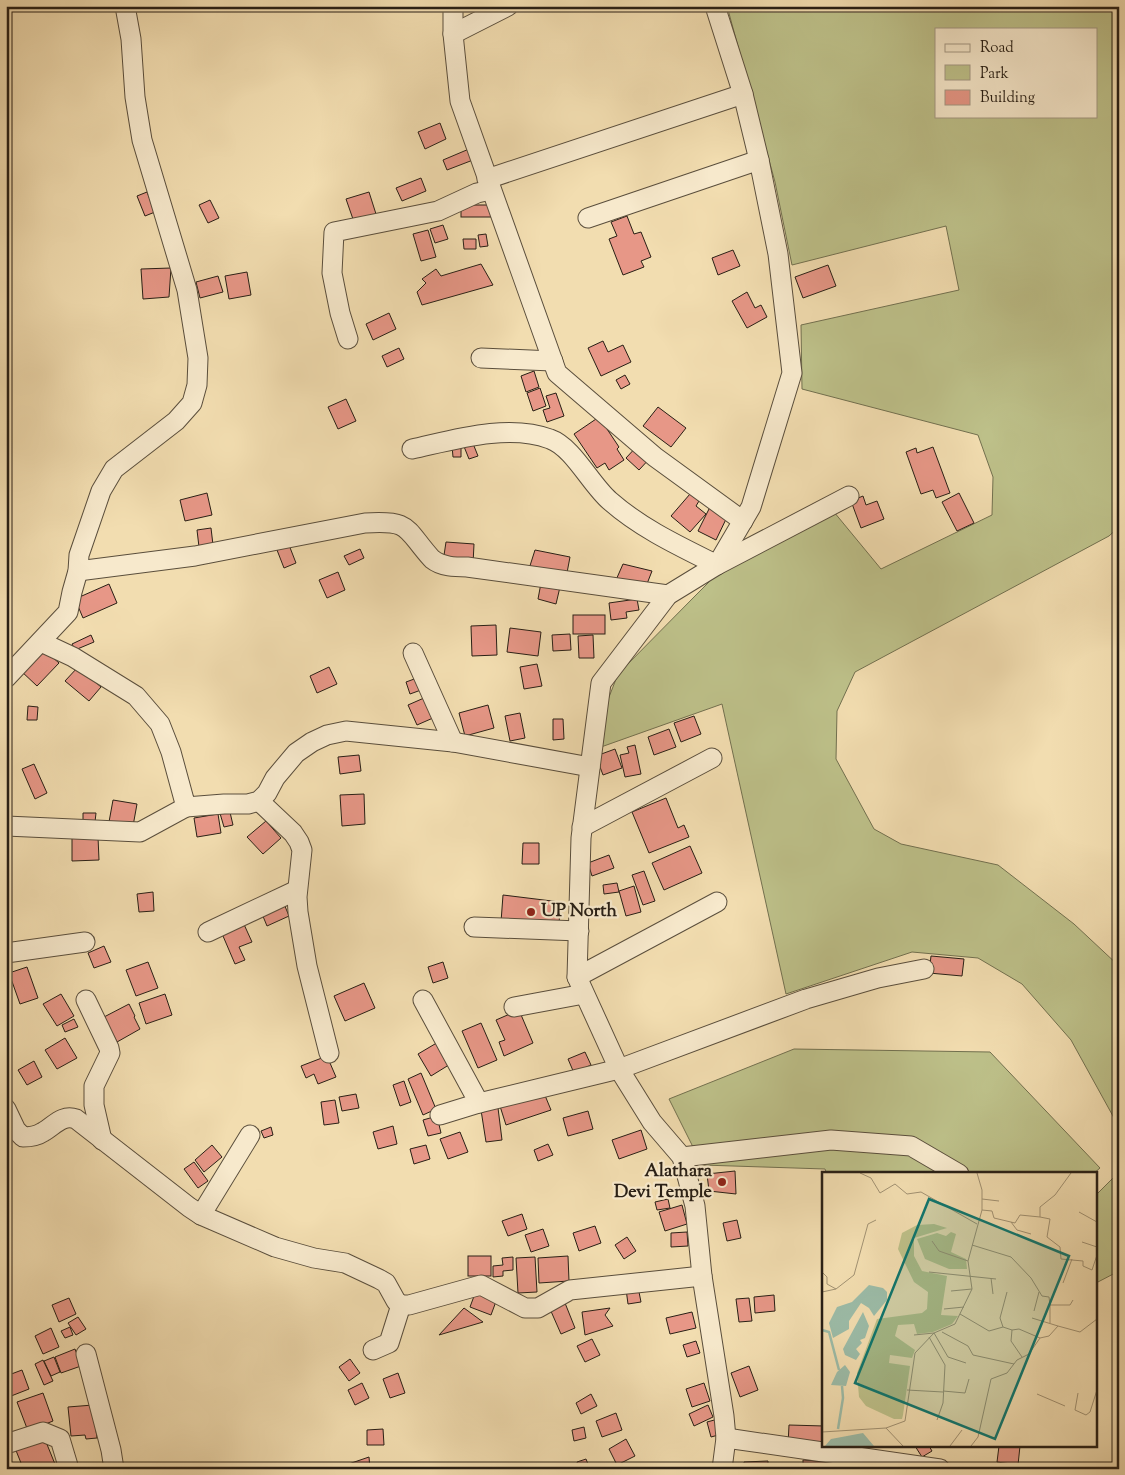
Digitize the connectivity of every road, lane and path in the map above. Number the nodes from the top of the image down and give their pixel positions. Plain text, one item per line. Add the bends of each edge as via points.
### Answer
1 (125, 6) edge
2 (453, 6) edge
3 (508, 6) edge
4 (714, 6) edge
5 (453, 34) junction
6 (743, 94) junction
7 (759, 160) junction
8 (489, 184) junction
9 (588, 218) dead end
10 (348, 339) dead end
11 (481, 358) dead end
12 (553, 362) junction
13 (412, 449) dead end
14 (849, 496) dead end
15 (743, 521) junction
16 (717, 565) junction
17 (78, 571) junction
18 (668, 595) junction
19 (41, 642) junction
20 (413, 653) dead end
21 (6, 678) edge
22 (453, 742) junction
23 (712, 758) dead end
24 (590, 767) junction
25 (259, 801) junction
26 (186, 806) junction
27 (6, 826) edge
28 (582, 827) junction
29 (297, 890) junction
30 (717, 902) dead end
31 (474, 926) dead end
32 (578, 931) junction
33 (208, 932) dead end
34 (85, 942) dead end
35 (6, 953) edge
36 (924, 969) dead end
37 (581, 986) junction
38 (86, 1000) dead end
39 (423, 1000) dead end
40 (514, 1007) dead end
41 (329, 1053) dead end
42 (619, 1069) junction
43 (479, 1102) junction
44 (6, 1109) edge
45 (440, 1115) dead end
46 (250, 1136) dead end
47 (102, 1140) junction
48 (682, 1157) junction
49 (956, 1172) edge
50 (201, 1215) junction
51 (702, 1276) junction
52 (401, 1305) junction
53 (374, 1350) dead end
54 (86, 1354) dead end
55 (726, 1438) junction
56 (6, 1444) edge
57 (69, 1469) edge
58 (114, 1469) edge
59 (722, 1469) edge
60 (940, 1469) edge

1 - 17 street via 142,140 187,290 198,358 197,385 192,403 176,421 114,469 101,491 78,554
2 - 5 street
3 - 5 street
4 - 6 street
5 - 8 street via 460,101
6 - 7 street
6 - 8 street
7 - 9 street
7 - 15 street via 778,254 792,373 751,507
8 - 10 street via 438,211 334,232 332,273
8 - 12 street
11 - 12 street
12 - 15 street via 557,374 655,457
13 - 16 street via 481,434 530,433 552,439 608,500 646,528
14 - 16 street
15 - 16 street
16 - 18 street
17 - 18 street via 195,556 365,523 386,522 407,528 432,559 447,566
17 - 19 street via 68,612
18 - 24 street via 601,683
19 - 21 street
19 - 26 street via 74,657 136,696 160,724
20 - 22 street
22 - 24 street
22 - 25 street via 346,731 327,735 296,753
23 - 28 street
24 - 28 street
25 - 26 street
25 - 29 street via 294,833 299,842 302,860
26 - 27 street via 140,832
28 - 32 street
29 - 33 street
29 - 41 street via 307,966
30 - 37 street
31 - 32 street
32 - 37 street
34 - 35 street
36 - 42 street via 878,978 806,999
37 - 40 street
37 - 42 street
38 - 47 street via 110,1053 94,1086 94,1105
39 - 43 street
42 - 43 street
42 - 48 street via 652,1122
43 - 45 street
44 - 47 street via 23,1137 32,1137 69,1117
46 - 50 street
47 - 50 street
48 - 49 street via 831,1140 911,1146
48 - 51 street via 695,1206
50 - 52 street via 275,1247 345,1263 379,1278
51 - 52 street via 570,1290 538,1308 525,1308 481,1285 409,1306
51 - 55 street
52 - 53 street via 389,1343
54 - 58 street
55 - 59 street
55 - 60 street
56 - 57 street via 43,1432 52,1435 60,1439

